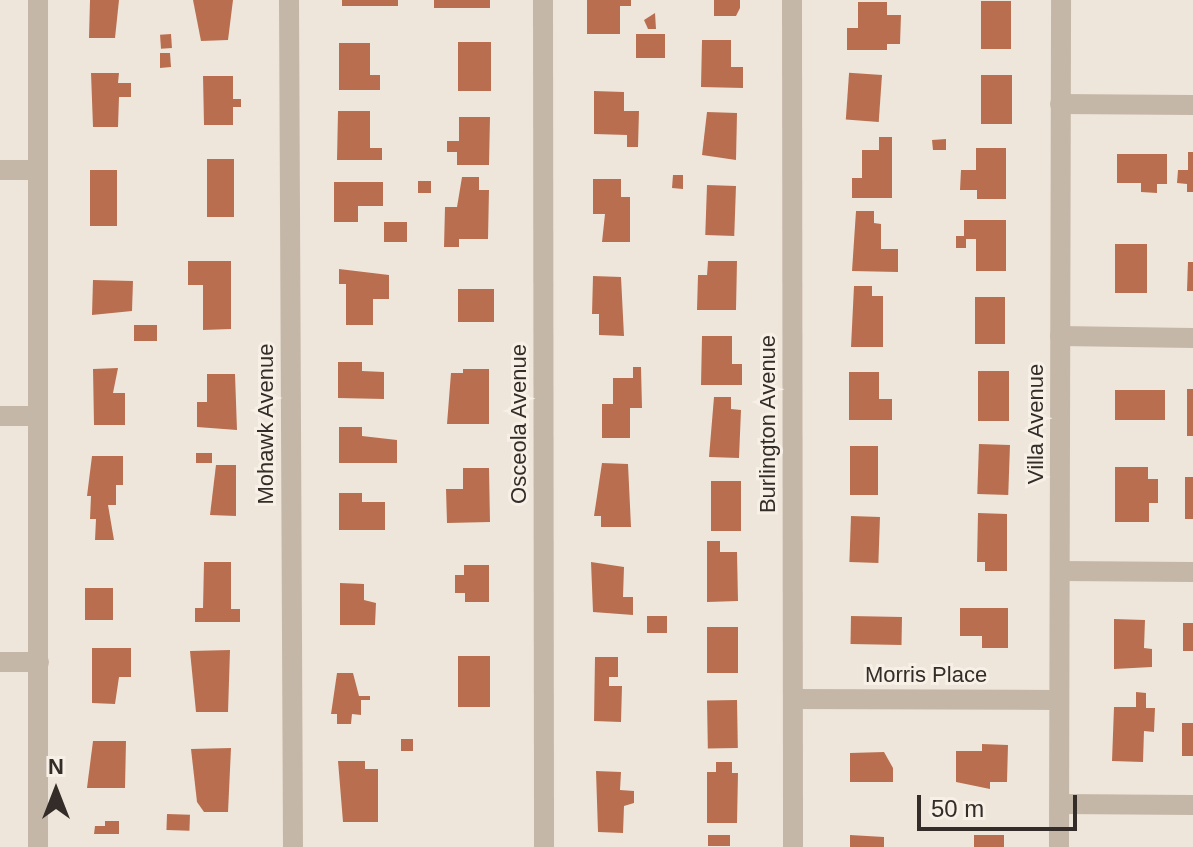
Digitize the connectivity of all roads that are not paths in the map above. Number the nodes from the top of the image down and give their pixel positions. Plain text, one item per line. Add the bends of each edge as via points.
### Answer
1 (38, 0) edge
2 (289, 0) edge
3 (543, 0) edge
4 (792, 0) edge
5 (1061, 0) edge
6 (1060, 104) junction
7 (1193, 105) edge
8 (0, 170) edge
9 (36, 170) junction
10 (1060, 336) junction
11 (1193, 338) edge
12 (0, 416) edge
13 (38, 416) junction
14 (1060, 571) junction
15 (1193, 572) edge
16 (0, 662) edge
17 (39, 662) junction
18 (793, 699) junction
19 (1058, 700) junction
20 (1060, 804) junction
21 (1193, 805) edge
22 (38, 847) edge
23 (293, 847) edge
24 (544, 847) edge
25 (793, 847) edge
26 (1059, 847) edge

1 - 9 street
2 - 23 street, Mohawk Avenue
3 - 24 street, Osceola Avenue
4 - 18 street, Burlington Avenue
5 - 6 street, Villa Avenue
6 - 7 street
6 - 10 street, Villa Avenue
8 - 9 street
9 - 13 street
10 - 11 street
10 - 14 street, Villa Avenue
12 - 13 street
13 - 17 street
14 - 15 street
14 - 19 street, Villa Avenue
16 - 17 street
17 - 22 street
18 - 19 street, Morris Place
18 - 25 street, Burlington Avenue
19 - 20 street, Villa Avenue
20 - 21 street
20 - 26 street, Villa Avenue

